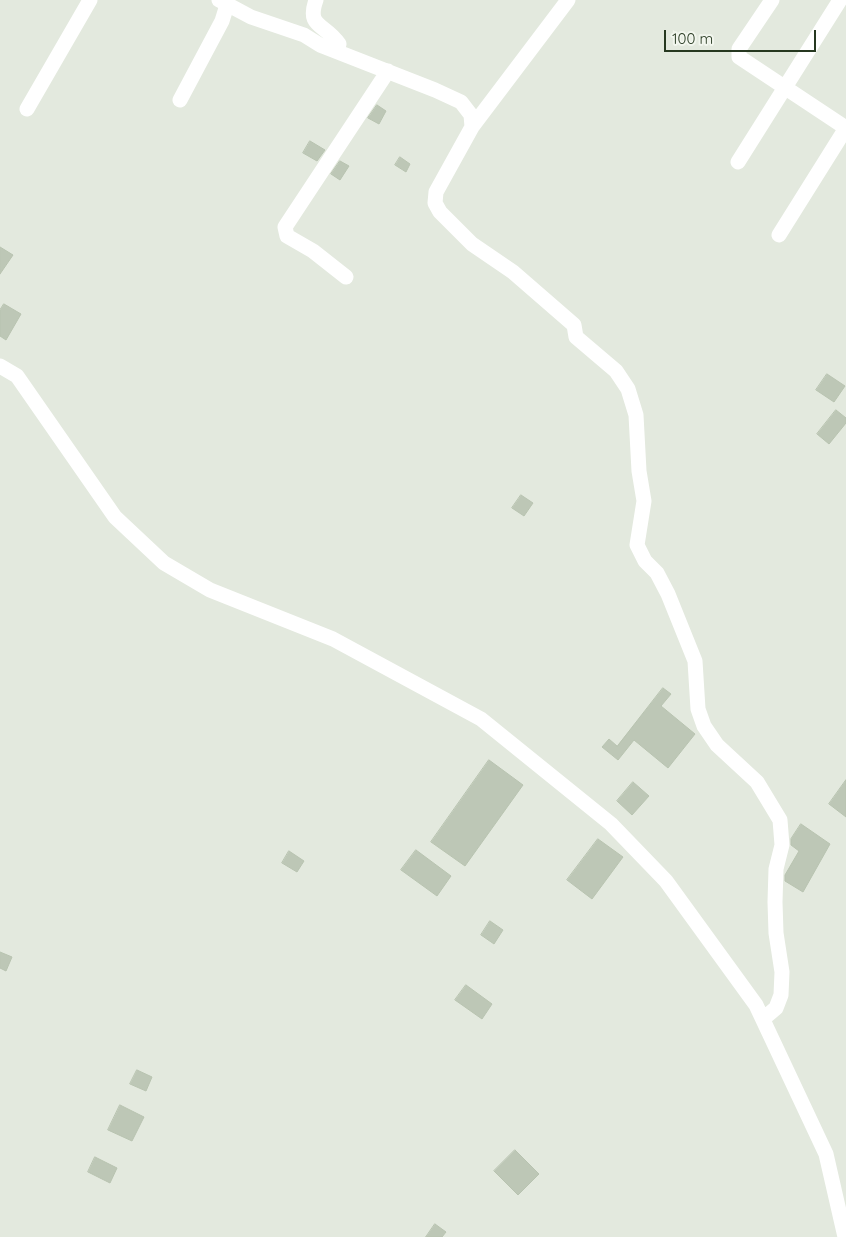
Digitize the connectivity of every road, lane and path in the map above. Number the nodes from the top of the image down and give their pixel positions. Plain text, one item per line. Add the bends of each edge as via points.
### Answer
1 (90, 0) edge
2 (316, 0) edge
3 (568, 0) edge
4 (772, 0) edge
5 (840, 0) edge
6 (223, 2) edge
7 (337, 51) junction
8 (388, 71) junction
9 (783, 87) junction
10 (180, 100) dead end
11 (27, 109) dead end
12 (472, 127) junction
13 (846, 128) edge
14 (738, 162) dead end
15 (779, 235) dead end
16 (346, 277) dead end
17 (0, 366) edge
18 (763, 1019) junction
19 (846, 1237) edge

1 - 11 street
2 - 7 street via 311,14 314,22 333,35 339,44
3 - 12 street
4 - 9 street via 739,49 740,57
5 - 9 street
6 - 7 street via 251,17 304,35
6 - 10 street via 222,21
7 - 8 street
8 - 12 street via 461,102 471,115
8 - 16 street via 286,227 287,236
9 - 13 street
9 - 14 street
12 - 18 street via 436,192 435,202 440,212 472,244 513,272 574,325 576,337 616,371 628,390 636,415 644,501 638,545 664,587 695,661 698,709 704,726 717,745 758,782 780,820 782,845 776,869 775,902 781,995 776,1008
13 - 15 street
17 - 18 street via 17,376 115,517 164,563 210,590 333,639 481,719 611,824 666,880
18 - 19 street via 826,1154

